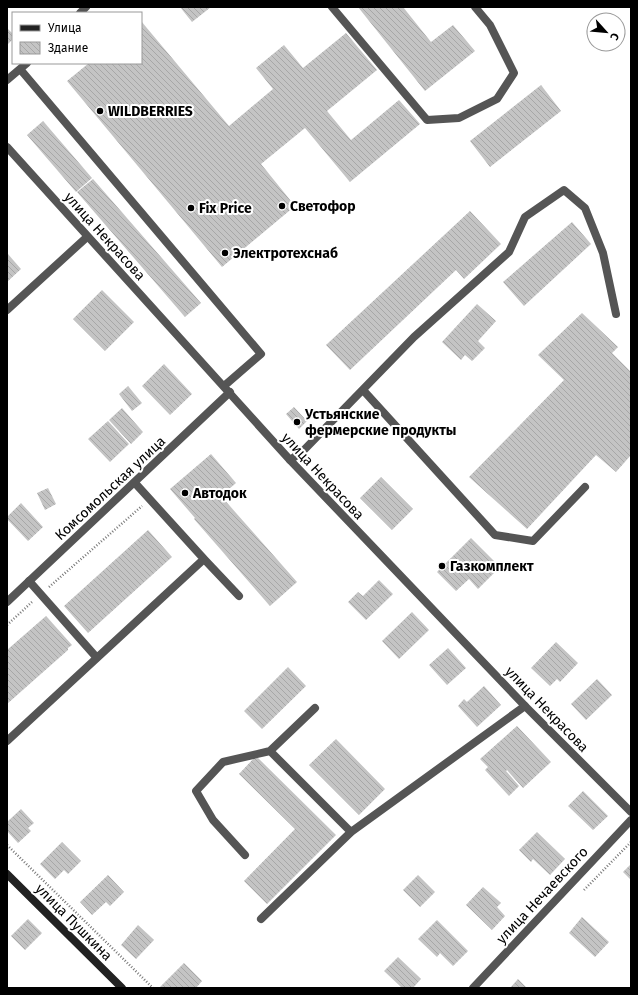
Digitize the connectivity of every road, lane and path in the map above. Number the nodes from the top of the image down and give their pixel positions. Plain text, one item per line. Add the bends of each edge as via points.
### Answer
1 (332, 7) edge
2 (475, 7) edge
3 (24, 66) edge
4 (7, 80) edge
5 (7, 147) edge
6 (87, 237) junction
7 (7, 310) edge
8 (616, 314) dead end
9 (227, 389) junction
10 (363, 390) junction
11 (290, 460) junction
12 (135, 483) junction
13 (585, 487) dead end
14 (150, 499) junction
15 (204, 559) junction
16 (29, 581) junction
17 (40, 595) junction
18 (239, 596) dead end
19 (7, 602) edge
20 (7, 625) edge
21 (97, 658) junction
22 (525, 706) junction
23 (315, 708) dead end
24 (7, 741) edge
25 (270, 752) junction
26 (631, 812) edge
27 (631, 820) edge
28 (350, 832) junction
29 (7, 846) edge
30 (245, 855) dead end
31 (7, 874) edge
32 (261, 919) dead end
33 (122, 988) edge
34 (153, 988) edge
35 (473, 988) edge

1 - 2 street via 427,120 459,118 498,98 514,73 490,25
3 - 4 street
3 - 9 street, Комсомольская улица via 261,354
5 - 6 street, улица Некрасова
6 - 7 street
6 - 9 street, улица Некрасова
8 - 10 street via 603,253 585,208 564,190 525,217 510,252 414,337
9 - 11 street, улица Некрасова
9 - 12 street, Комсомольская улица
10 - 11 street
10 - 13 street via 495,535 533,541
11 - 22 street, улица Некрасова
12 - 14 street
12 - 16 street, Комсомольская улица
14 - 15 street
14 - 17 path
15 - 18 street
15 - 21 street
16 - 17 street
16 - 19 street, Комсомольская улица
17 - 20 path
17 - 21 street
21 - 24 street
22 - 26 street, улица Некрасова
22 - 28 street
23 - 25 street
25 - 28 street
25 - 30 street via 223,762 196,791 213,820
27 - 35 street, улица Нечаевского
28 - 32 street
29 - 34 path
31 - 33 main road, улица Пушкина

